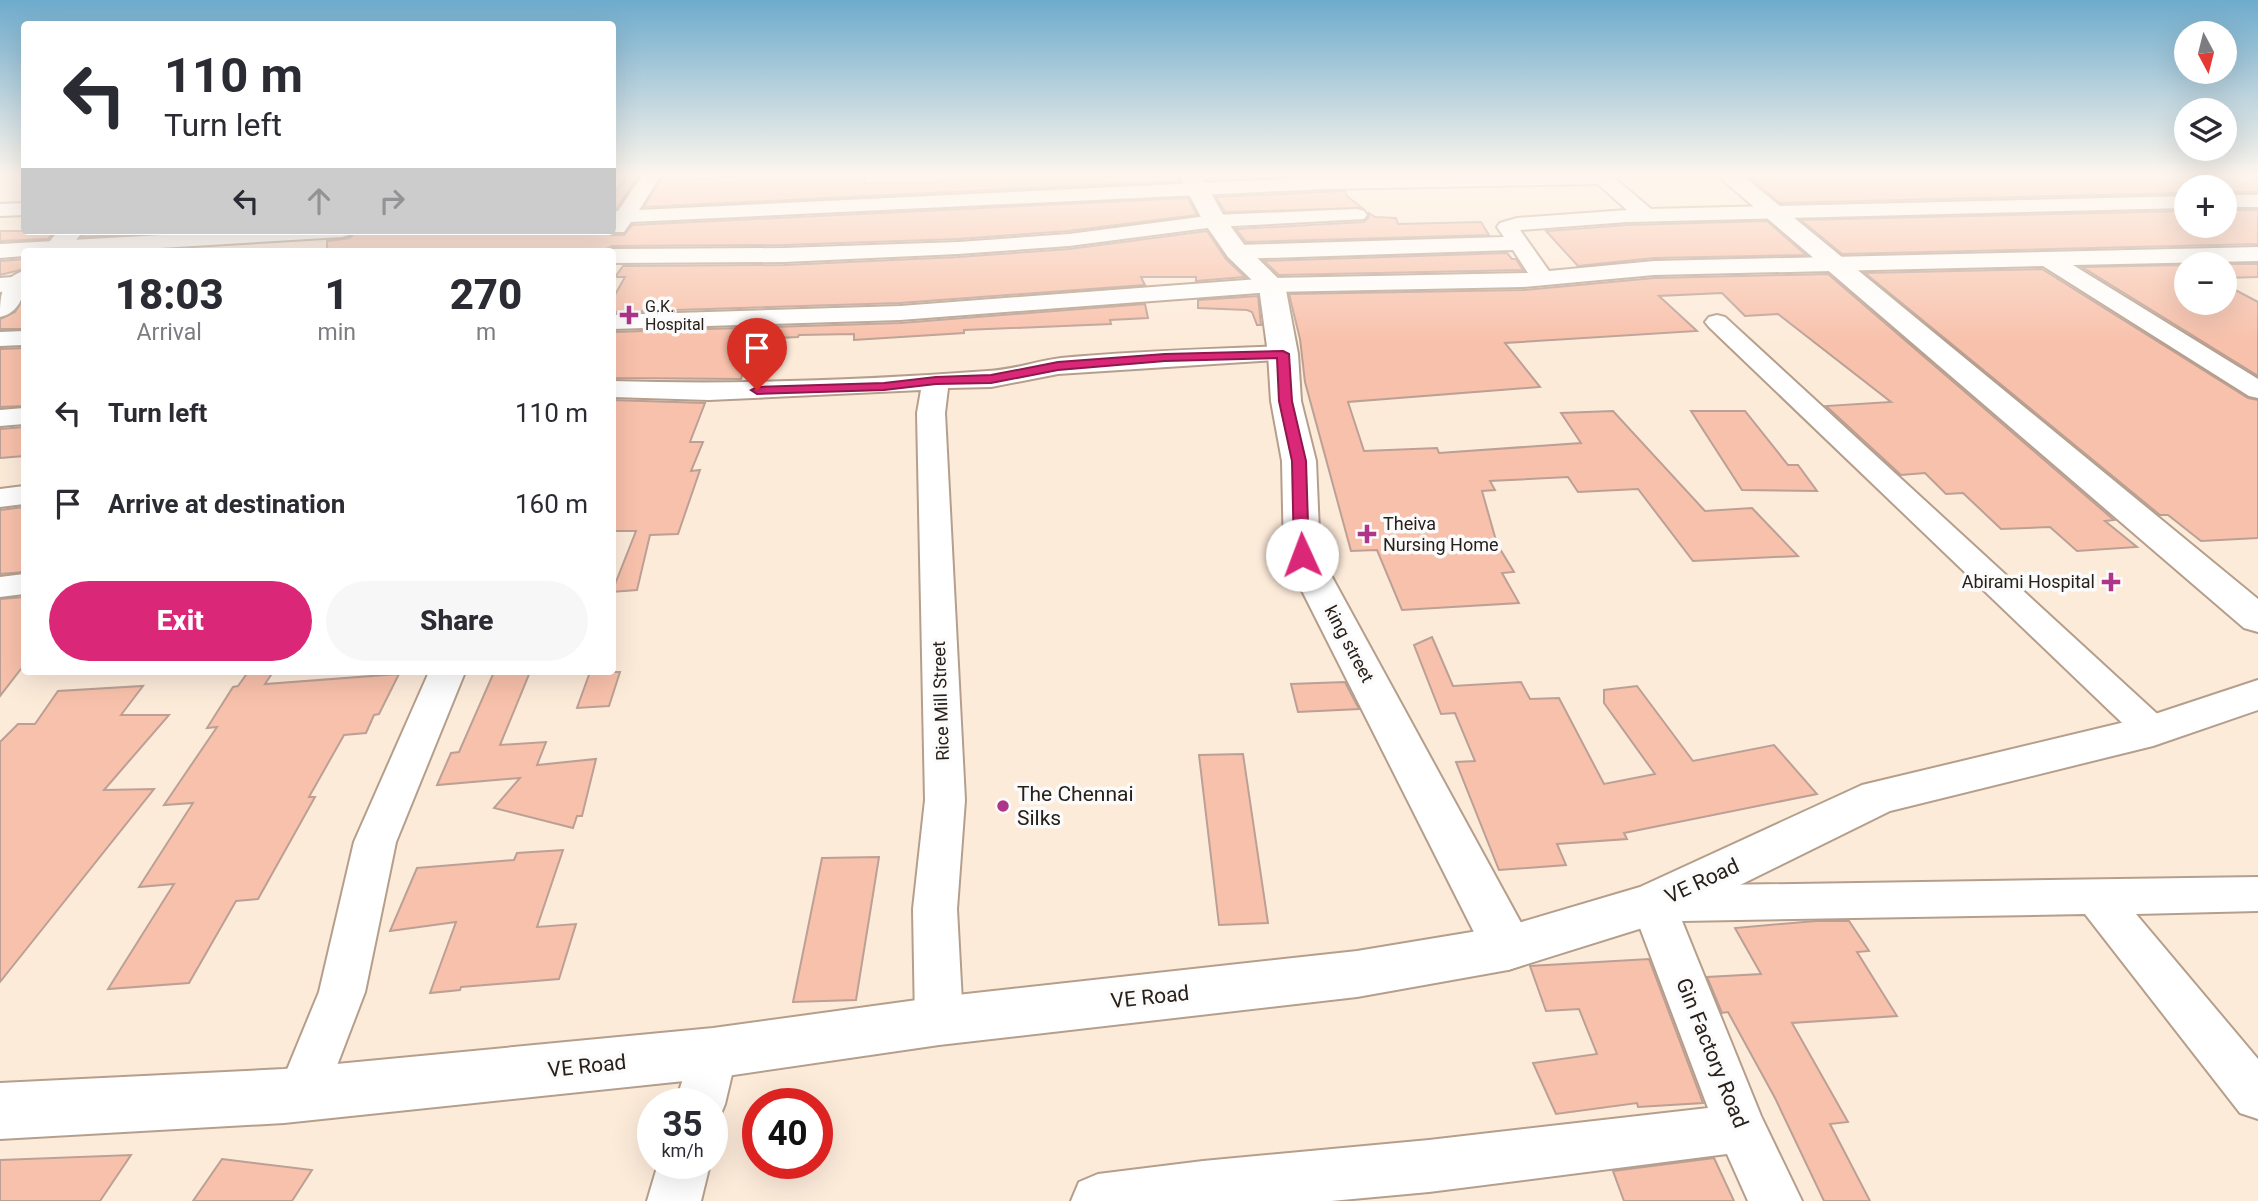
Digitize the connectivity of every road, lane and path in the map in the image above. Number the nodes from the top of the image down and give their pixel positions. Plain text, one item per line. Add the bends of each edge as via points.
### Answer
1 (1137, 231) edge
2 (1221, 231) edge
3 (1510, 231) edge
4 (1795, 231) edge
5 (249, 235) edge
6 (62, 243) edge
7 (1519, 243) junction
8 (21, 248) edge
9 (23, 248) edge
10 (0, 251) edge
11 (1237, 252) junction
12 (2258, 254) edge
13 (616, 256) edge
14 (2046, 258) junction
15 (1831, 262) junction
16 (1542, 278) junction
17 (17, 283) edge
18 (1272, 285) junction
19 (0, 309) edge
20 (616, 321) edge
21 (1717, 322) dead end
22 (21, 338) edge
23 (0, 339) edge
24 (1283, 354) junction
25 (936, 381) junction
26 (616, 389) edge
27 (2258, 390) edge
28 (21, 416) edge
29 (0, 418) edge
30 (21, 495) edge
31 (0, 498) edge
32 (21, 584) edge
33 (0, 587) edge
34 (2258, 619) edge
35 (446, 675) edge
36 (2258, 694) edge
37 (2153, 731) junction
38 (2258, 894) edge
39 (2096, 897) junction
40 (1653, 904) junction
41 (1508, 948) junction
42 (939, 1021) junction
43 (713, 1053) junction
44 (703, 1088) edge
45 (302, 1094) junction
46 (2258, 1096) edge
47 (0, 1111) edge
48 (1741, 1128) junction
49 (680, 1179) edge
50 (674, 1201) edge
51 (1098, 1201) edge
52 (1775, 1201) edge

1 - 13 street via 958,248
2 - 11 street
3 - 7 street
4 - 15 street
5 - 6 street
6 - 9 street
7 - 11 street
7 - 16 street
8 - 10 street
11 - 18 street
12 - 14 street
14 - 15 street
14 - 27 street
15 - 16 street via 1654,268
15 - 34 street
16 - 18 street
17 - 19 street
18 - 20 street via 900,313
18 - 24 street, king street
21 - 37 street
22 - 23 street
24 - 25 street via 1058,366 991,379
24 - 41 street, king street via 1286,401 1299,461 1302,555
25 - 26 street via 709,392
25 - 42 street, Rice Mill Street via 931,413 945,800 934,909
28 - 29 street
30 - 31 street
32 - 33 street
35 - 45 street via 375,842 342,992
36 - 37 street, VE Road
37 - 40 street, VE Road via 1878,797
38 - 39 street
39 - 40 street
39 - 46 street
40 - 41 street, VE Road
40 - 48 street, Gin Factory Road
41 - 42 street, VE Road via 1357,974
42 - 43 street, VE Road
43 - 44 street
43 - 45 street, VE Road
45 - 47 street, VE Road
48 - 51 street
48 - 52 street, Gin Factory Road
49 - 50 street

